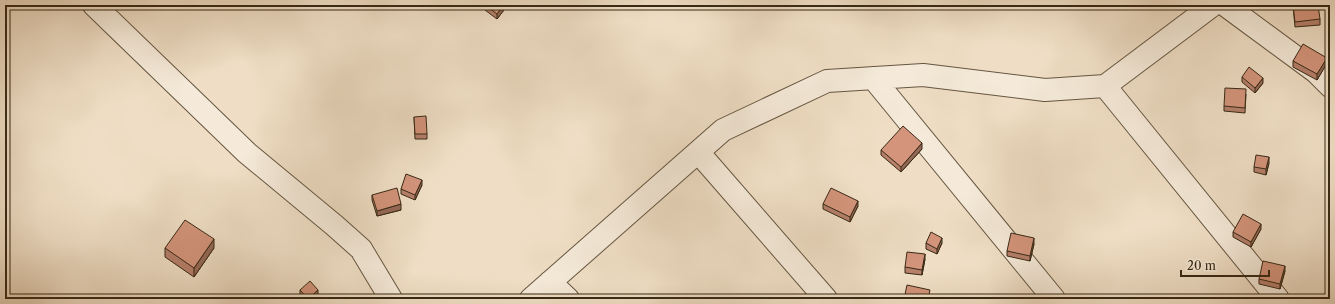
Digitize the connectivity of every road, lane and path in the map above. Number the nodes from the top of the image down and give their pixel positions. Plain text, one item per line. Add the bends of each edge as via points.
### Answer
1 (94, 5) edge
2 (1213, 5) edge
3 (1225, 5) edge
4 (873, 78) junction
5 (1105, 86) junction
6 (1330, 86) edge
7 (698, 152) junction
8 (550, 282) junction
9 (391, 299) edge
10 (531, 299) edge
11 (568, 299) edge
12 (826, 299) edge
13 (1054, 299) edge
14 (1278, 299) edge

1 - 9 street via 247,153 361,250
2 - 5 street
3 - 6 street via 1316,72
4 - 5 street via 923,75 1045,90
4 - 7 street via 827,80 723,130
4 - 13 street
5 - 14 street
7 - 8 street
7 - 12 street
8 - 10 street
8 - 11 street

